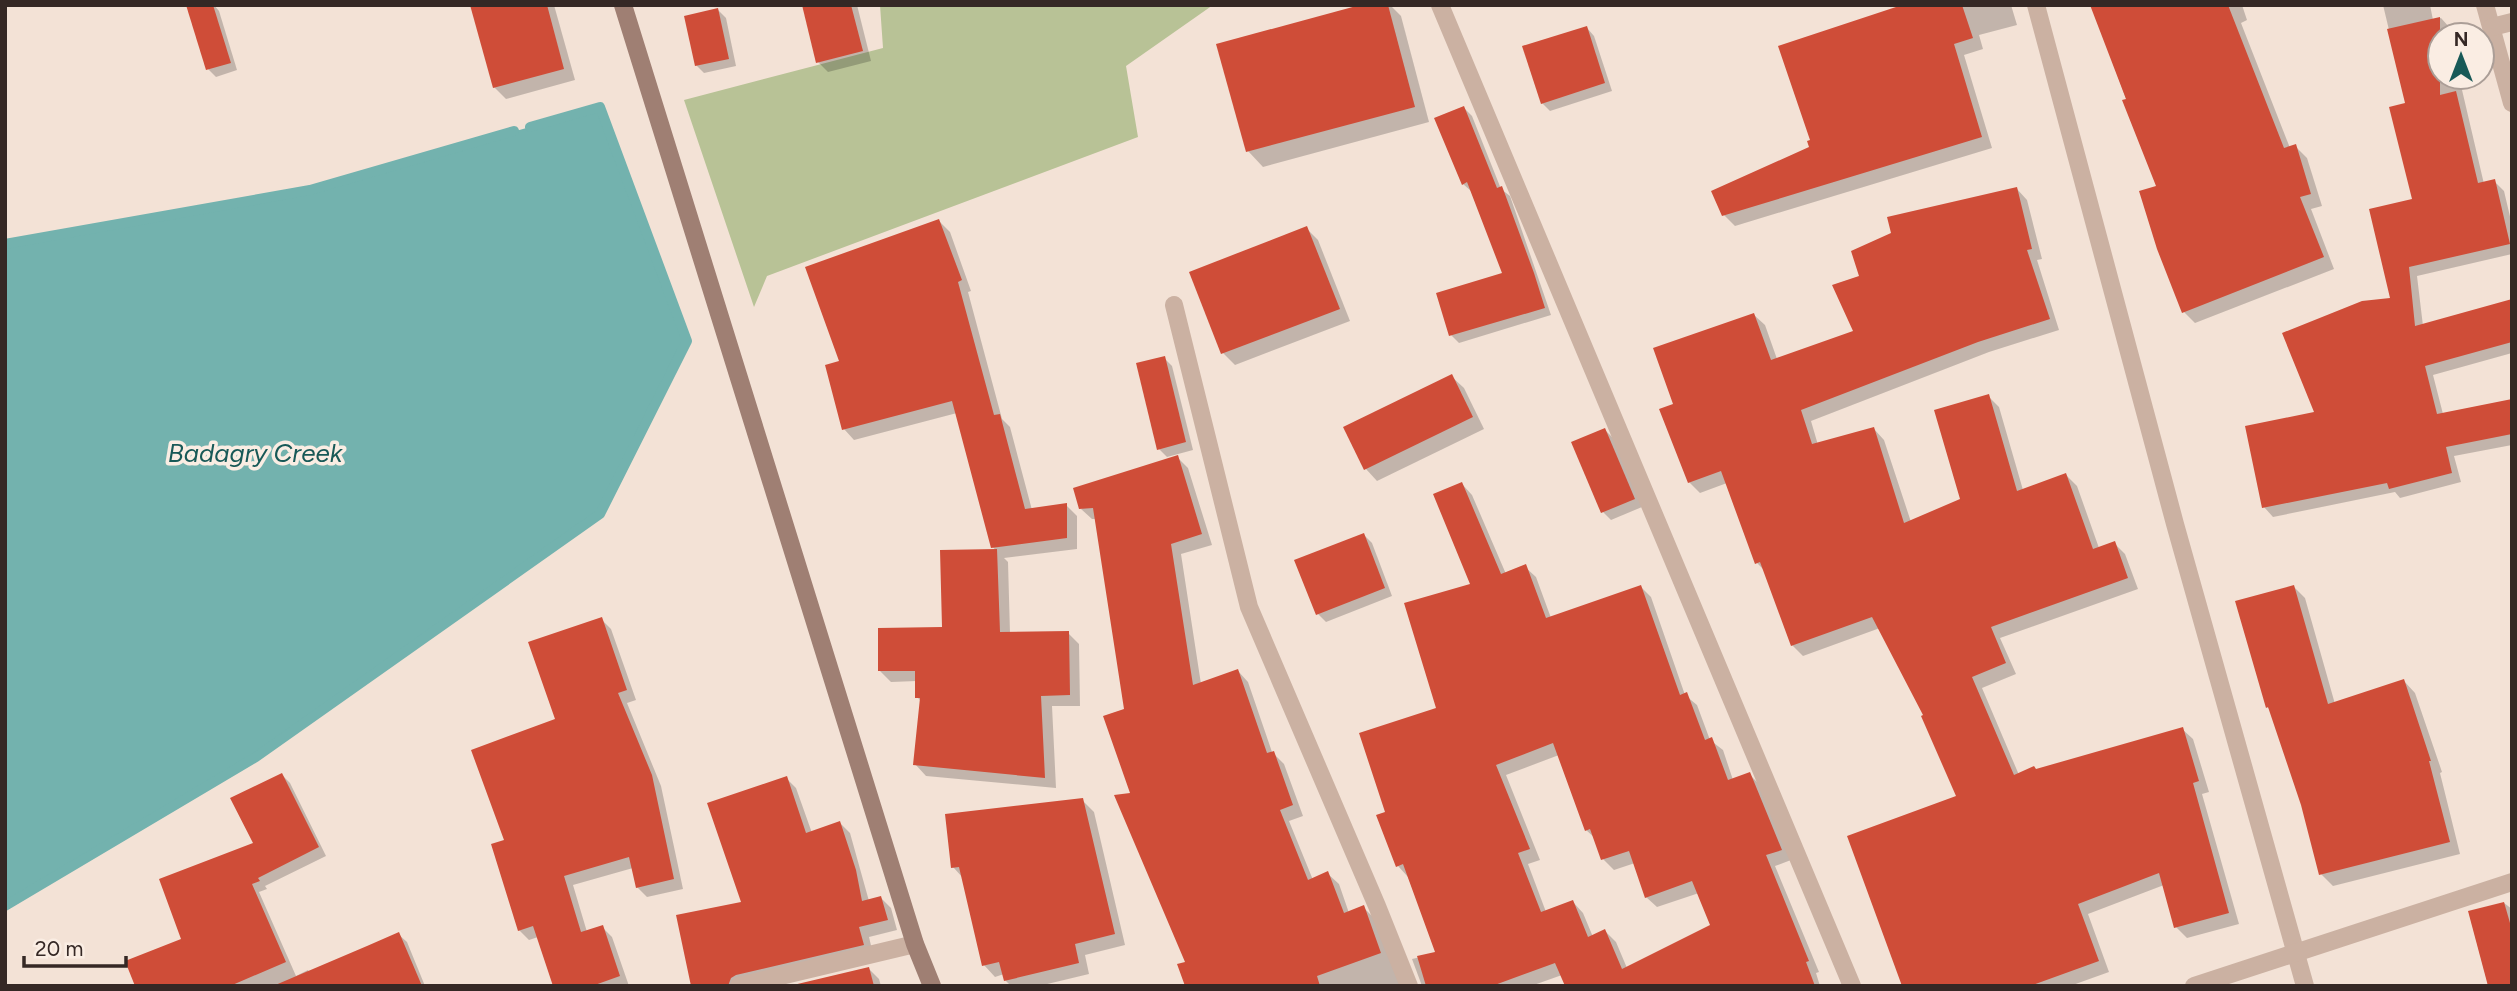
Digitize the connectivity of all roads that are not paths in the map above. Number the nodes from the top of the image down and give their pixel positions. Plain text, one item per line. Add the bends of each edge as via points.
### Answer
1 (623, 5) edge
2 (1440, 5) edge
3 (2036, 5) edge
4 (2496, 42) edge
5 (2512, 103) edge
6 (1174, 305) dead end
7 (2512, 881) edge
8 (915, 944) junction
9 (2295, 953) junction
10 (739, 986) edge
11 (932, 986) edge
12 (1409, 986) edge
13 (1852, 986) edge
14 (2194, 986) edge
15 (2305, 986) edge

1 - 8 street
2 - 13 street
3 - 9 street
4 - 5 street
6 - 12 street via 1249,607
7 - 9 street
8 - 10 street
8 - 11 street
9 - 14 street
9 - 15 street

